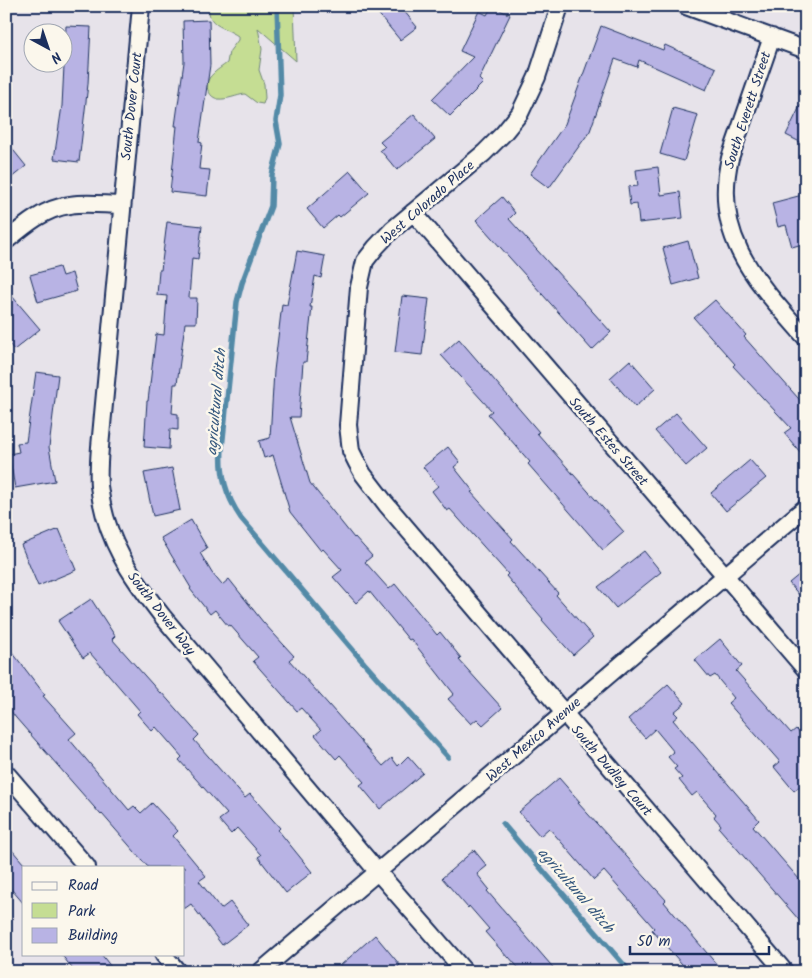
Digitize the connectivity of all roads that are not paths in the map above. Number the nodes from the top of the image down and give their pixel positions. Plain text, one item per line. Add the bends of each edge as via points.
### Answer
1 (141, 6) edge
2 (560, 6) edge
3 (686, 6) edge
4 (772, 37) junction
5 (806, 50) edge
6 (121, 205) junction
7 (413, 212) junction
8 (6, 241) edge
9 (806, 338) edge
10 (363, 474) joint
11 (806, 507) edge
12 (725, 576) junction
13 (806, 670) edge
14 (563, 713) junction
15 (6, 773) edge
16 (86, 866) edge
17 (377, 871) junction
18 (165, 956) edge
19 (178, 972) edge
20 (260, 972) edge
21 (465, 972) edge
22 (785, 972) edge

1 - 6 street, South Dover Court
2 - 7 street, West Colorado Place via 538,77 520,113 484,153
3 - 4 street
4 - 5 street
4 - 9 street, South Everett Street via 730,158 725,177 726,201 729,227 736,246 759,283
6 - 8 street via 81,204 58,208 33,220
6 - 17 street, South Dover Way via 100,447 99,484 108,529 125,565 144,593
7 - 10 street, West Colorado Place via 376,247 361,274 348,425 351,450
7 - 12 street, South Estes Street
10 - 14 street, South Dudley Court
11 - 12 street, West Mexico Avenue
12 - 13 street, South Estes Street
12 - 14 street, West Mexico Avenue
14 - 17 street, West Mexico Avenue
14 - 22 street, South Dudley Court
15 - 16 street
17 - 20 street, West Mexico Avenue
17 - 21 street
18 - 19 street

